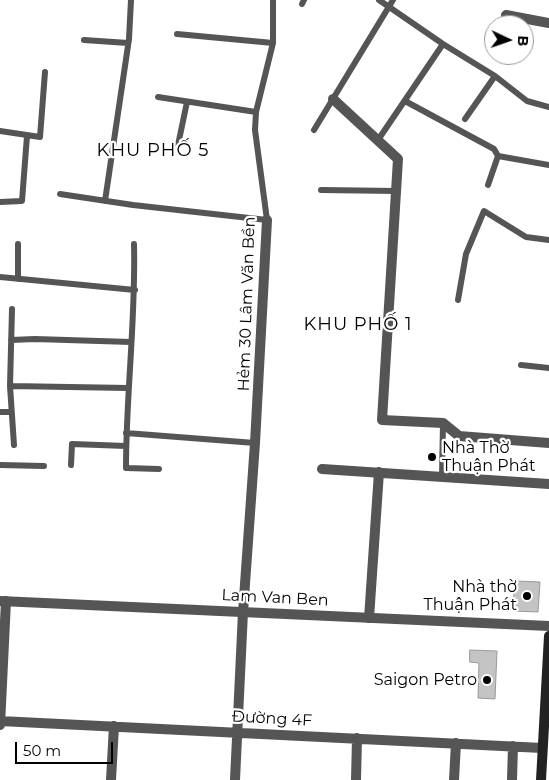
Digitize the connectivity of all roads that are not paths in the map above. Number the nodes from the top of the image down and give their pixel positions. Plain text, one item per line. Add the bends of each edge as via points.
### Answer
1 (131, 0) edge
2 (273, 0) edge
3 (379, 0) edge
4 (391, 3) edge
5 (534, 20) edge
6 (549, 23) edge
7 (177, 34) dead end
8 (84, 40) dead end
9 (128, 43) junction
10 (273, 43) junction
11 (443, 44) junction
12 (45, 72) dead end
13 (495, 76) junction
14 (158, 97) dead end
15 (333, 99) junction
16 (405, 101) junction
17 (187, 102) junction
18 (549, 107) edge
19 (256, 112) junction
20 (465, 119) dead end
21 (314, 130) dead end
22 (0, 131) edge
23 (27, 136) junction
24 (378, 140) junction
25 (178, 146) dead end
26 (498, 156) junction
27 (549, 165) edge
28 (488, 185) dead end
29 (321, 190) dead end
30 (396, 191) junction
31 (60, 194) dead end
32 (105, 201) junction
33 (0, 202) edge
34 (267, 220) junction
35 (549, 240) edge
36 (18, 244) dead end
37 (134, 244) dead end
38 (0, 277) edge
39 (18, 279) junction
40 (135, 290) junction
41 (458, 300) dead end
42 (12, 309) dead end
43 (12, 340) junction
44 (131, 342) junction
45 (521, 364) dead end
46 (549, 368) edge
47 (10, 386) junction
48 (128, 388) junction
49 (0, 412) edge
50 (11, 412) junction
51 (443, 423) junction
52 (126, 433) junction
53 (255, 443) junction
54 (549, 443) edge
55 (14, 445) dead end
56 (126, 446) junction
57 (0, 464) edge
58 (71, 465) dead end
59 (44, 466) dead end
60 (158, 470) dead end
61 (322, 470) dead end
62 (379, 472) junction
63 (442, 476) junction
64 (549, 484) edge
65 (3, 601) edge
66 (243, 612) junction
67 (369, 618) junction
68 (549, 626) edge
69 (549, 636) edge
70 (0, 720) edge
71 (0, 725) edge
72 (114, 726) junction
73 (238, 732) junction
74 (357, 738) junction
75 (456, 743) junction
76 (513, 746) junction
77 (542, 748) junction
78 (112, 780) edge
79 (236, 780) edge
80 (356, 780) edge
81 (454, 780) edge
82 (512, 780) edge
83 (541, 780) edge

1 - 9 lane
2 - 10 lane, Hẻm 30 Lâm Văn Bền
3 - 4 lane
4 - 11 lane
4 - 15 lane
5 - 6 street
7 - 10 lane
8 - 9 lane
9 - 32 lane
10 - 19 lane, Hẻm 30 Lâm Văn Bền
11 - 13 lane
11 - 16 lane
12 - 23 lane via 40,136
13 - 18 lane via 527,101
13 - 20 lane
14 - 17 lane
15 - 21 lane
15 - 24 street
16 - 24 lane
16 - 26 lane via 494,150
17 - 19 lane
17 - 25 lane
19 - 34 lane, Hẻm 30 Lâm Văn Bền via 255,130
22 - 23 lane
23 - 33 lane via 22,200
24 - 30 street via 398,159
26 - 27 lane
26 - 28 lane
29 - 30 lane
30 - 51 street via 382,420
31 - 32 lane
32 - 34 lane
34 - 53 street, Hẻm 30 Lâm Văn Bền
35 - 41 lane via 526,237 484,211 466,254
36 - 39 lane
37 - 40 lane
38 - 39 lane
39 - 40 lane
40 - 44 lane
42 - 43 lane
43 - 44 lane
43 - 47 lane
44 - 48 lane
45 - 46 lane
47 - 48 lane
47 - 50 lane
48 - 52 lane
49 - 50 lane
50 - 55 lane
51 - 54 street via 459,436
51 - 63 lane
52 - 53 lane
52 - 56 lane
53 - 66 street, Hẻm 30 Lâm Văn Bền
56 - 58 lane via 72,444
56 - 60 lane via 126,468
57 - 59 lane
61 - 62 street
62 - 63 street
62 - 67 street
63 - 64 street
65 - 66 street, Lam Van Ben
65 - 70 street
66 - 67 street, Lam Van Ben
66 - 73 street, Hẻm 30 Lâm Văn Bền
67 - 68 street, Lam Van Ben
69 - 77 main road
70 - 71 street
70 - 72 street, Đường 4F
72 - 73 street, Đường 4F
72 - 78 street
73 - 74 street, Đường 4F
73 - 79 street, Hẻm 30 Lâm Văn Bền
74 - 75 street, Đường 4F
74 - 80 street
75 - 76 street, Đường 4F
75 - 81 street
76 - 77 street, Đường 4F
76 - 82 street
77 - 83 main road

